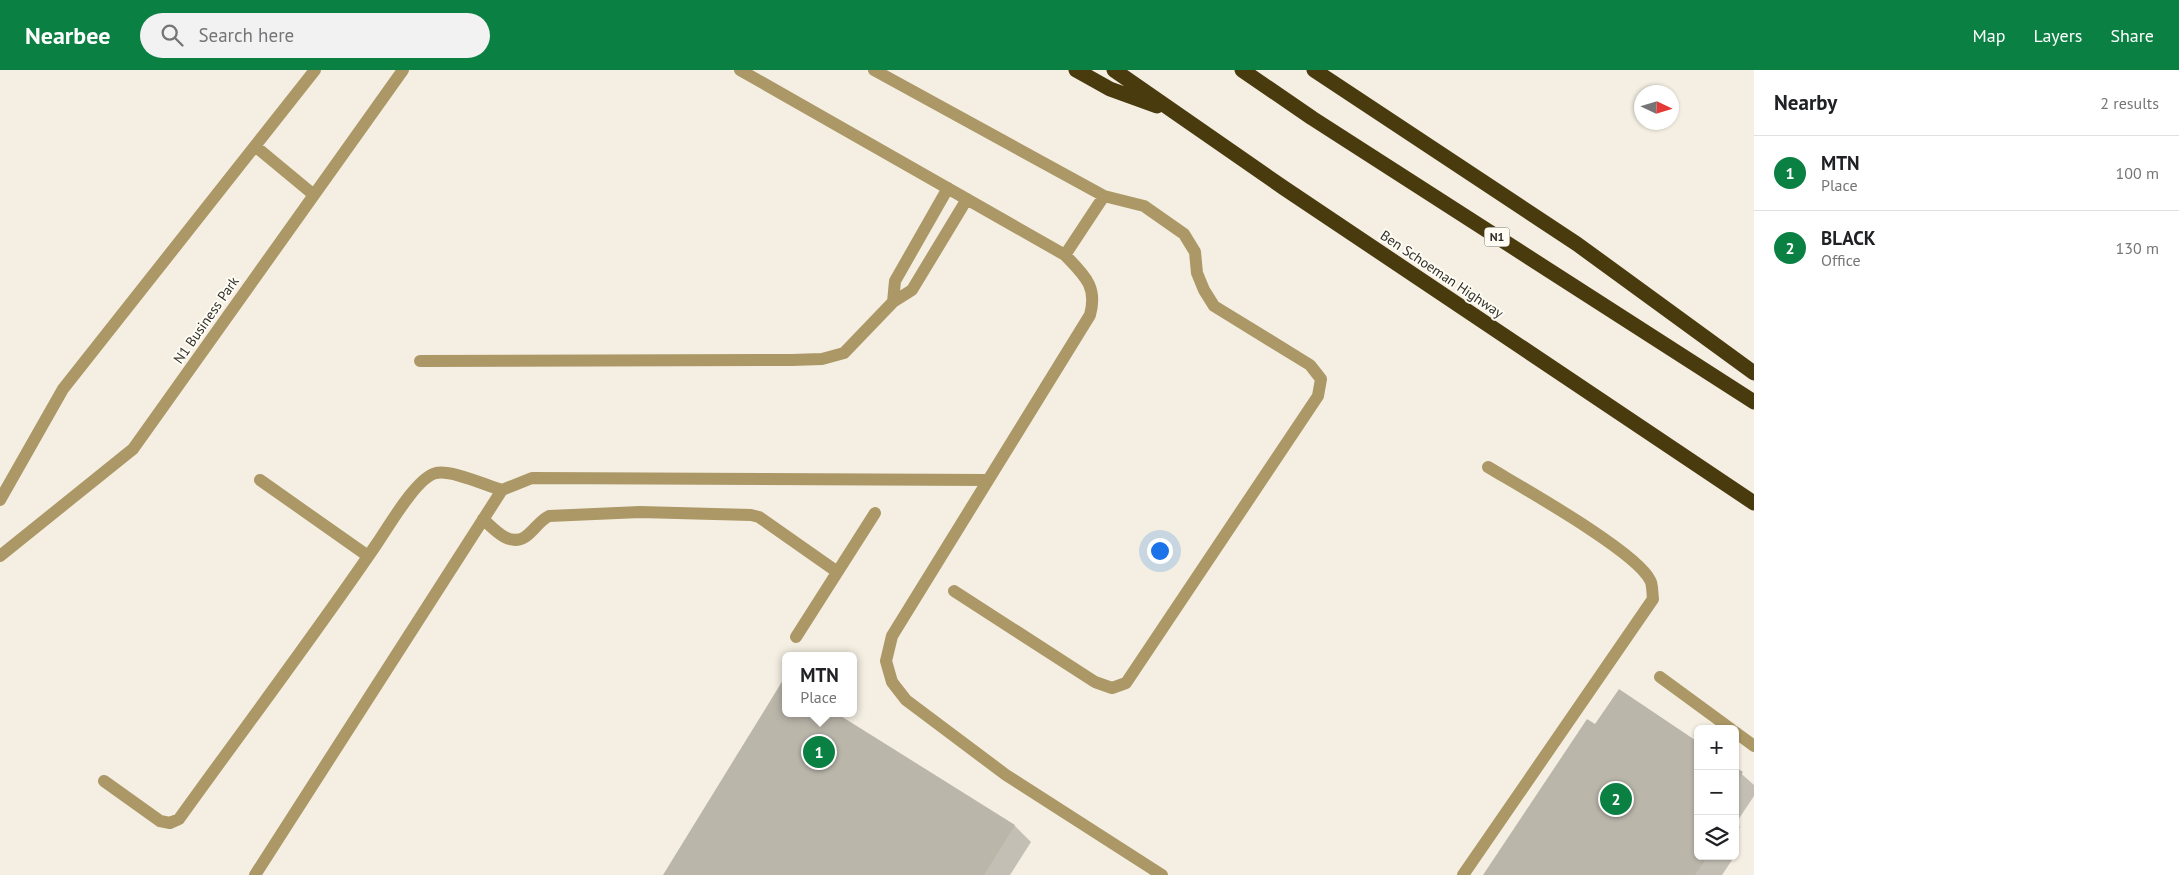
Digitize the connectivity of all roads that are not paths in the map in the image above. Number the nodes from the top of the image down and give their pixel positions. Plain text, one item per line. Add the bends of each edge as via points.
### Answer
1 (315, 70) edge
2 (403, 70) edge
3 (740, 70) edge
4 (874, 70) edge
5 (1076, 70) edge
6 (1114, 70) edge
7 (1242, 70) edge
8 (1314, 70) edge
9 (1181, 116) junction
10 (254, 146) junction
11 (948, 188) junction
12 (314, 195) junction
13 (1104, 196) junction
14 (967, 199) junction
15 (1065, 254) junction
16 (893, 302) junction
17 (420, 361) dead end
18 (1754, 373) edge
19 (1754, 402) edge
20 (1488, 467) dead end
21 (260, 480) dead end
22 (986, 480) junction
23 (502, 490) junction
24 (0, 500) edge
25 (1754, 503) edge
26 (875, 513) dead end
27 (483, 519) junction
28 (0, 556) edge
29 (368, 556) junction
30 (836, 571) junction
31 (954, 591) dead end
32 (796, 637) dead end
33 (1660, 677) dead end
34 (1726, 725) edge
35 (1739, 735) edge
36 (1754, 746) edge
37 (104, 781) dead end
38 (254, 875) edge
39 (1162, 875) edge
40 (1464, 875) edge

1 - 10 lane
2 - 12 lane, N1 Business Park
3 - 11 lane
4 - 13 lane
5 - 9 highway via 1110,89
6 - 9 highway, Ben Schoeman Highway
7 - 19 highway, N1
8 - 18 highway via 1577,244
9 - 25 highway, Ben Schoeman Highway
10 - 12 lane
10 - 24 lane via 62,389
11 - 14 lane
11 - 16 lane via 895,281
12 - 28 lane, N1 Business Park via 133,449
13 - 15 lane
13 - 31 lane via 1144,206 1184,234 1195,252 1198,273 1214,306 1310,365 1321,379 1318,396 1126,683 1112,688 1095,682
14 - 15 lane
14 - 16 lane via 912,290
15 - 22 lane via 1087,278 1093,304 1090,315
16 - 17 lane via 844,353 822,359
20 - 40 lane via 1638,563 1651,581 1653,599
21 - 29 lane
22 - 23 lane via 532,478
22 - 39 lane via 892,636 886,661 892,682 906,700 1006,775
23 - 27 lane
23 - 29 lane via 450,474 435,473 408,497
26 - 30 lane
27 - 30 lane via 501,535 515,540 525,537 549,516 640,512 742,513 759,517
27 - 38 lane
29 - 37 lane via 179,819 170,823 160,821
30 - 32 lane
33 - 34 lane
35 - 36 lane

